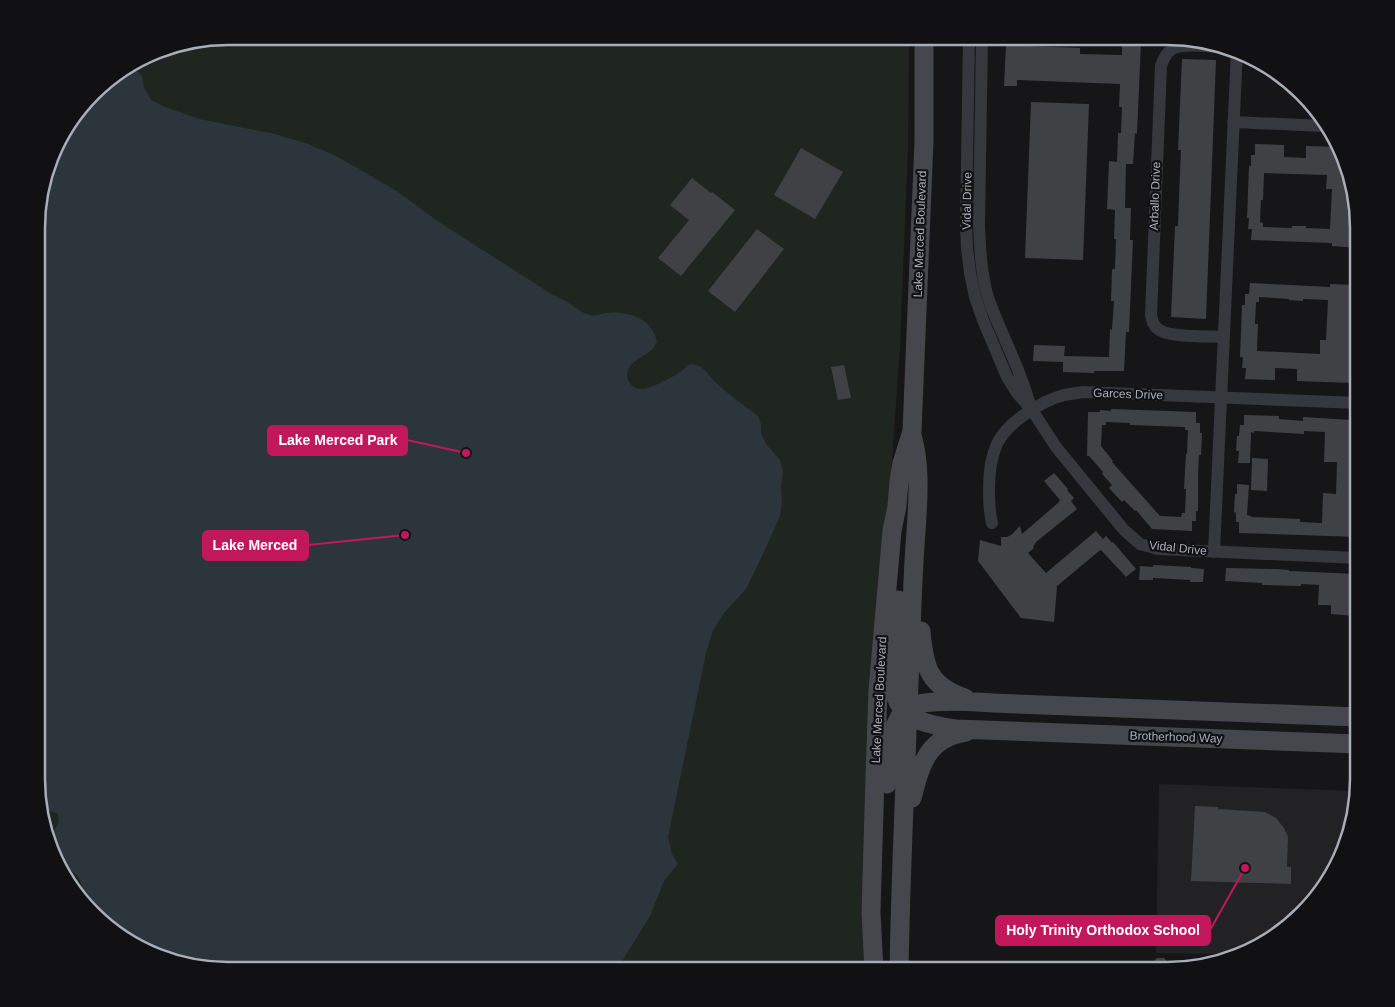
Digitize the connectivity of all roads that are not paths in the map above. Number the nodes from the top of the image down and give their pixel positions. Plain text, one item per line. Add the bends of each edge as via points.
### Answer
1 (924, 45) edge
2 (969, 45) edge
3 (982, 45) edge
4 (1186, 46) edge
5 (1237, 59) edge
6 (1233, 122) junction
7 (1318, 126) edge
8 (1224, 336) junction
9 (1221, 398) junction
10 (1350, 403) edge
11 (1032, 410) junction
12 (912, 431) junction
13 (897, 506) junction
14 (992, 523) dead end
15 (1214, 552) junction
16 (914, 554) junction
17 (1350, 558) edge
18 (993, 703) junction
19 (907, 711) junction
20 (1350, 717) edge
21 (993, 730) junction
22 (1350, 744) edge
23 (903, 833) junction
24 (874, 962) edge
25 (882, 962) edge
26 (899, 962) edge

1 - 12 main road, Lake Merced Boulevard via 924,141
2 - 11 street, Vidal Drive via 966,225 970,273 983,320 1007,377
3 - 11 street, Vidal Drive via 979,225 983,271 987,294
4 - 8 street, Arballo Drive via 1171,50 1161,66 1151,315 1159,331 1168,334
5 - 6 street
6 - 7 street
6 - 8 street
8 - 9 street
9 - 10 street, Garces Drive
9 - 11 street, Garces Drive via 1083,392 1064,395
9 - 15 street
11 - 14 street, Garces Drive via 1011,425 998,442 989,481 988,511
11 - 15 street, Vidal Drive via 1056,447 1124,530 1140,544 1158,549
12 - 13 main road, Lake Merced Boulevard via 898,481
12 - 16 main road, Lake Merced Boulevard via 919,482
13 - 19 main road via 900,536 894,687 898,702
13 - 24 main road, Lake Merced Boulevard via 890,541 878,690 872,889
15 - 17 street, Vidal Drive
16 - 18 main road via 927,668 947,691
16 - 19 main road, Lake Merced Boulevard
18 - 19 main road via 939,701 919,704
18 - 20 main road
19 - 21 main road via 925,722 943,727
19 - 23 main road, Lake Merced Boulevard
19 - 25 main road via 900,716 895,728 888,763
21 - 22 main road, Brotherhood Way
21 - 23 main road via 954,734 931,749 922,764
23 - 26 main road, Lake Merced Boulevard

